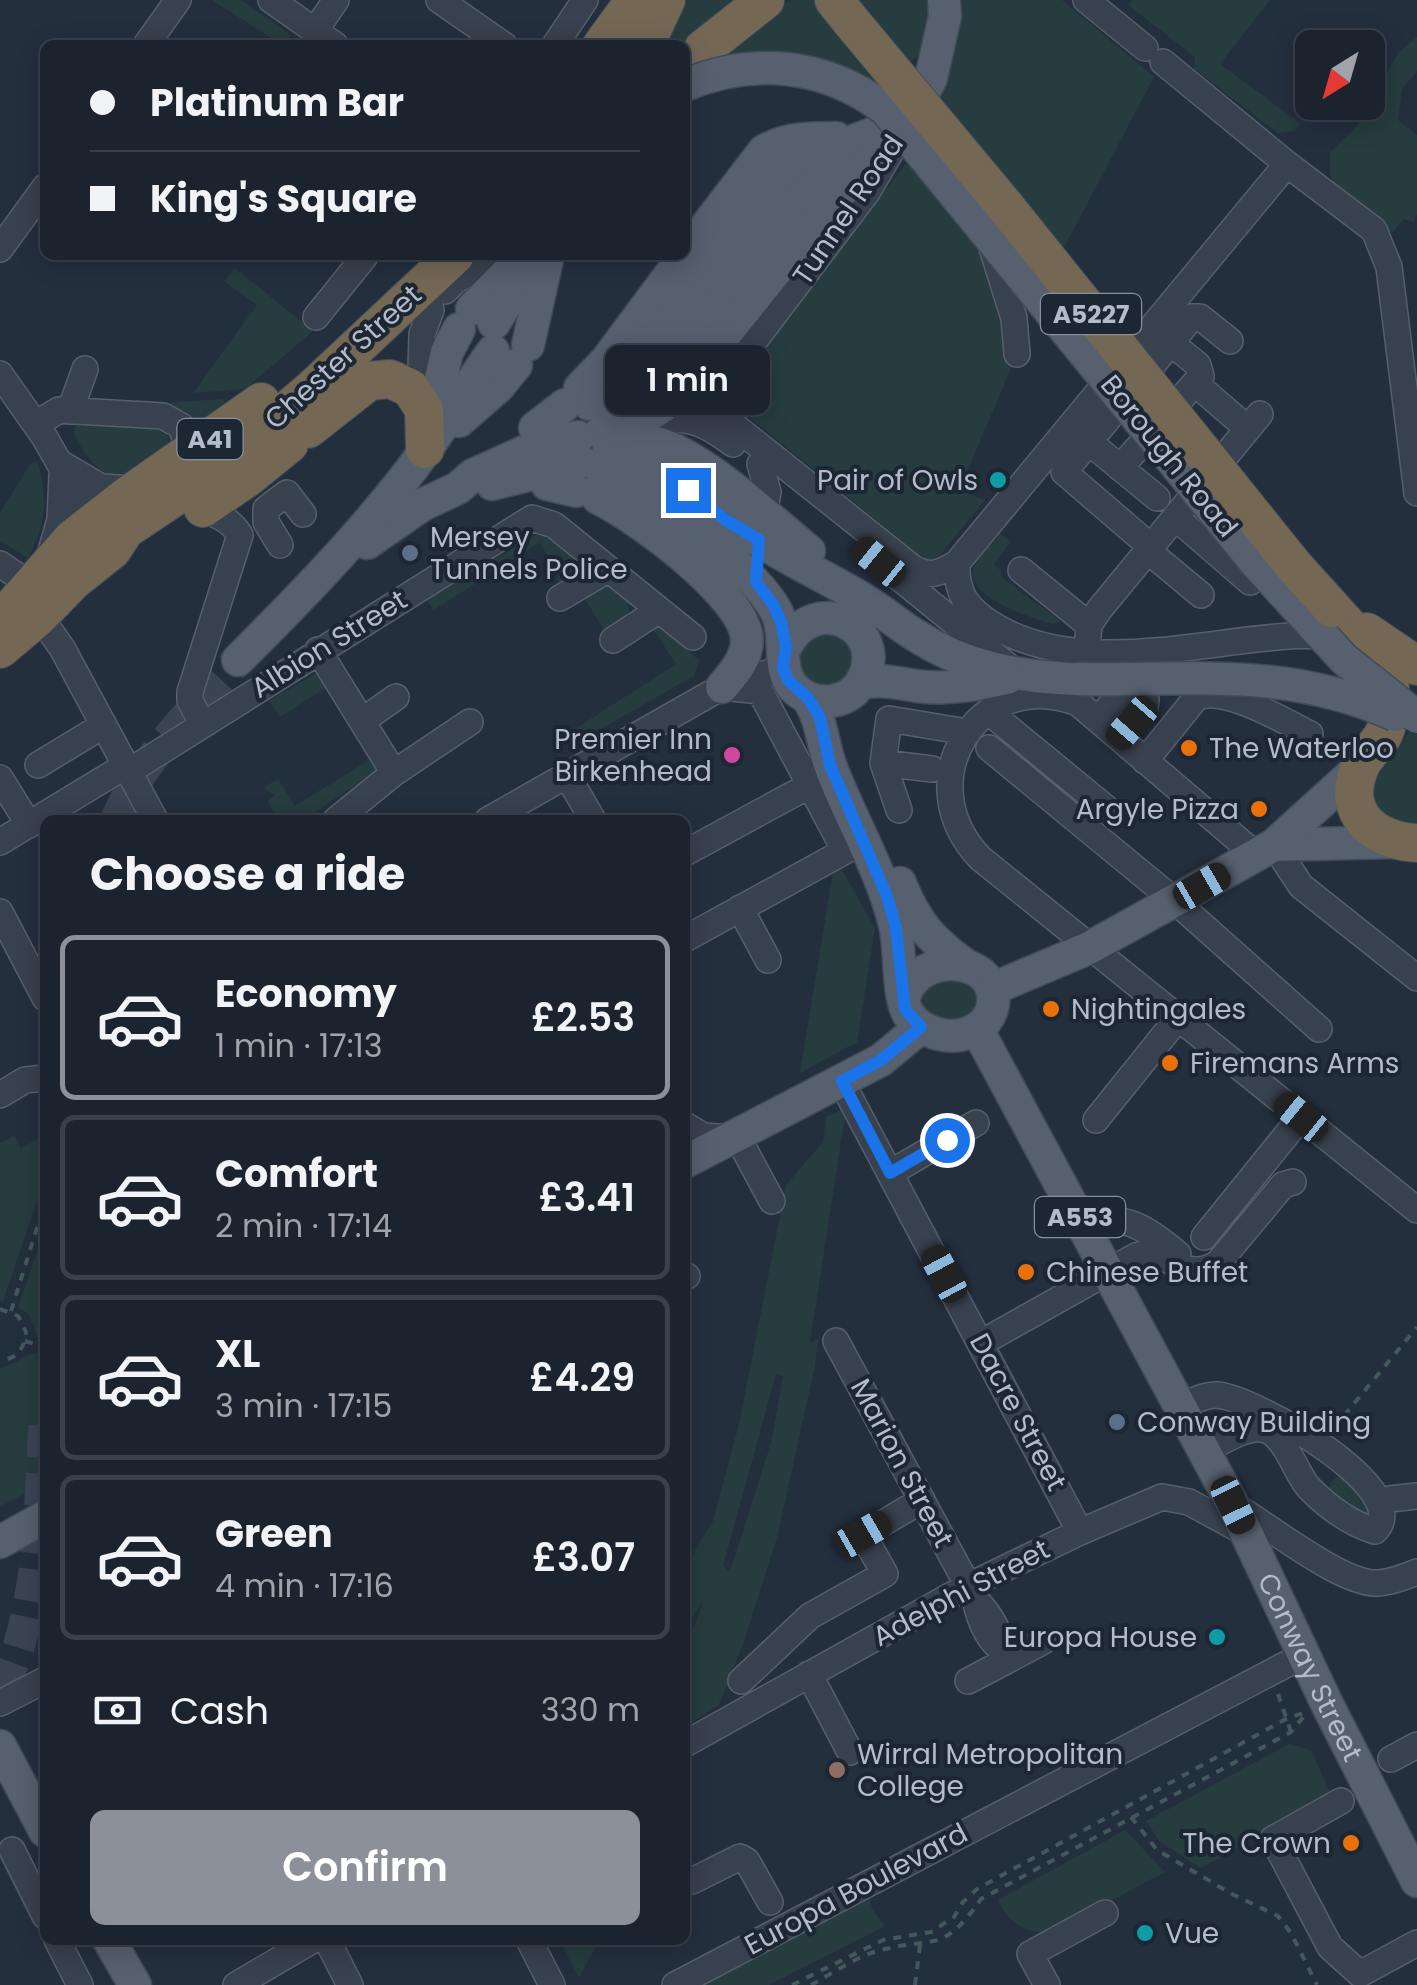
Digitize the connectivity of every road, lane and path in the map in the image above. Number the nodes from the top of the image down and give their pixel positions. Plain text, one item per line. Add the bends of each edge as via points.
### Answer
1 (178, 0) edge
2 (270, 0) edge
3 (336, 0) edge
4 (439, 0) edge
5 (666, 0) edge
6 (765, 0) edge
7 (944, 0) edge
8 (1086, 0) edge
9 (607, 2) edge
10 (842, 7) edge
11 (313, 37) edge
12 (150, 40) edge
13 (497, 40) edge
14 (561, 40) edge
15 (603, 40) edge
16 (647, 40) edge
17 (703, 49) dead end
18 (690, 84) edge
19 (908, 119) junction
20 (866, 136) junction
21 (1286, 164) junction
22 (40, 194) edge
23 (984, 228) junction
24 (690, 248) edge
25 (0, 249) edge
26 (362, 260) edge
27 (415, 260) edge
28 (492, 260) edge
29 (534, 260) edge
30 (681, 260) edge
31 (316, 317) dead end
32 (484, 327) edge
33 (1230, 341) dead end
34 (1170, 344) junction
35 (1017, 354) dead end
36 (85, 369) dead end
37 (0, 374) edge
38 (1196, 384) junction
39 (70, 411) junction
40 (654, 420) junction
41 (36, 424) junction
42 (423, 430) junction
43 (1089, 442) junction
44 (577, 443) junction
45 (183, 458) junction
46 (760, 464) junction
47 (60, 465) junction
48 (1120, 468) junction
49 (247, 478) junction
50 (470, 484) junction
51 (136, 489) junction
52 (1417, 493) edge
53 (1166, 508) junction
54 (198, 511) junction
55 (302, 514) dead end
56 (266, 522) junction
57 (762, 528) junction
58 (240, 535) junction
59 (102, 537) junction
60 (280, 545) dead end
61 (1145, 545) junction
62 (0, 564) edge
63 (957, 564) junction
64 (609, 568) junction
65 (1021, 570) dead end
66 (324, 575) junction
67 (756, 582) junction
68 (1250, 582) dead end
69 (1202, 594) dead end
70 (560, 598) dead end
71 (25, 600) edge
72 (1332, 608) junction
73 (659, 610) junction
74 (1357, 636) junction
75 (693, 637) dead end
76 (613, 640) dead end
77 (0, 649) edge
78 (318, 650) junction
79 (1084, 651) junction
80 (784, 657) junction
81 (238, 660) tunnel mouth
82 (1417, 666) edge
83 (1021, 674) junction
84 (722, 687) junction
85 (858, 687) junction
86 (396, 697) dead end
87 (808, 698) junction
88 (1417, 704) edge
89 (990, 712) junction
90 (1097, 719) junction
91 (362, 721) junction
92 (470, 722) dead end
93 (203, 724) junction
94 (104, 725) junction
95 (1406, 725) edge
96 (967, 732) junction
97 (1310, 734) dead end
98 (1119, 738) junction
99 (989, 748) dead end
100 (1145, 761) junction
101 (883, 764) junction
102 (38, 766) dead end
103 (1360, 767) junction
104 (127, 769) junction
105 (932, 769) dead end
106 (394, 774) junction
107 (568, 777) junction
108 (0, 778) edge
109 (812, 784) junction
110 (1106, 808) dead end
111 (899, 810) dead end
112 (49, 815) edge
113 (152, 815) edge
114 (342, 815) edge
115 (498, 815) edge
116 (589, 815) edge
117 (40, 820) edge
118 (0, 842) edge
119 (1406, 842) edge
120 (690, 850) edge
121 (1265, 850) junction
122 (1175, 901) junction
123 (740, 908) junction
124 (0, 912) edge
125 (690, 936) edge
126 (1089, 948) junction
127 (10, 958) edge
128 (768, 960) dead end
129 (1412, 965) edge
130 (968, 967) junction
131 (40, 992) edge
132 (904, 997) junction
133 (987, 1009) junction
134 (1178, 1018) junction
135 (921, 1027) junction
136 (1319, 1029) dead end
137 (40, 1078) edge
138 (835, 1084) junction
139 (0, 1094) edge
140 (1301, 1117) junction
141 (1096, 1120) dead end
142 (976, 1123) dead end
143 (690, 1128) edge
144 (734, 1137) junction
145 (690, 1159) edge
146 (890, 1173) junction
147 (772, 1201) dead end
148 (1417, 1210) edge
149 (1115, 1217) junction
150 (40, 1218) edge
151 (1080, 1218) junction
152 (1204, 1238) dead end
153 (1122, 1263) junction
154 (0, 1309) edge
155 (11, 1311) junction
156 (1417, 1327) edge
157 (836, 1341) dead end
158 (25, 1342) junction
159 (981, 1343) junction
160 (40, 1345) edge
161 (0, 1360) edge
162 (1181, 1406) junction
163 (1325, 1440) junction
164 (1204, 1450) junction
165 (1417, 1496) edge
166 (1390, 1499) junction
167 (922, 1500) junction
168 (1240, 1519) junction
169 (40, 1520) edge
170 (1080, 1532) junction
171 (0, 1542) edge
172 (1417, 1572) edge
173 (972, 1592) junction
174 (1042, 1642) dead end
175 (1005, 1655) junction
176 (1304, 1655) junction
177 (1270, 1672) junction
178 (810, 1674) junction
179 (741, 1681) dead end
180 (968, 1681) dead end
181 (40, 1683) edge
182 (0, 1703) edge
183 (1286, 1719) junction
184 (1291, 1732) junction
185 (691, 1741) edge
186 (1417, 1745) edge
187 (0, 1746) edge
188 (850, 1752) dead end
189 (1391, 1759) dead end
190 (1341, 1801) dead end
191 (1131, 1817) junction
192 (40, 1822) edge
193 (40, 1835) edge
194 (6, 1854) edge
195 (690, 1881) edge
196 (1417, 1881) edge
197 (770, 1902) dead end
198 (40, 1908) edge
199 (1105, 1913) dead end
200 (1417, 1943) edge
201 (920, 1944) junction
202 (60, 1945) edge
203 (112, 1945) edge
204 (305, 1945) edge
205 (330, 1945) edge
206 (531, 1945) edge
207 (1357, 1981) edge
208 (80, 1985) edge
209 (136, 1985) edge
210 (236, 1985) edge
211 (350, 1985) edge
212 (552, 1985) edge
213 (674, 1985) edge
214 (792, 1985) edge
215 (811, 1985) edge
216 (916, 1985) edge
217 (1047, 1985) edge
218 (1317, 1985) edge

1 - 12 street
2 - 11 street
3 - 11 street
4 - 13 street
5 - 16 highway
6 - 17 highway
7 - 19 main road, Tunnel Road via 931,78
8 - 21 street
9 - 14 street
9 - 15 highway
10 - 72 highway, Borough Road / A5227, bridge
18 - 23 main road, Borough Road, bridge via 771,66 853,88 900,125
19 - 20 main road
19 - 40 main road via 828,205
19 - 44 main road via 818,180 674,361
19 - 63 street, Tunnel Road via 868,190 718,389 715,402 722,416 912,568 934,575
20 - 24 main road via 802,139 764,151
20 - 44 main road via 781,174
21 - 52 street via 1374,230 1389,266
21 - 63 street
22 - 25 street
23 - 35 street via 1014,318
23 - 95 main road, Borough Road, bridge via 1256,563
26 - 31 street
27 - 45 highway, Chester Street / A41 via 251,411
28 - 32 street via 456,280
29 - 32 main road
30 - 44 main road via 623,338
32 - 42 main road
32 - 42 main road via 447,352
32 - 42 street via 422,334
32 - 59 highway, Chester Street / A41 via 311,390 222,465 125,530
33 - 34 street via 1196,316
34 - 38 street via 1198,365
34 - 43 street
36 - 39 street
37 - 41 street
38 - 48 street
38 - 53 street via 1254,421
39 - 41 street via 58,410
39 - 45 street via 170,418 181,426
40 - 44 main road
40 - 46 street via 706,423
41 - 47 street
42 - 49 street via 404,400 378,390 289,461
42 - 49 highway via 400,382 380,378 358,387
42 - 66 main road via 403,480
43 - 48 street
43 - 61 street via 1064,476
44 - 50 main road
44 - 50 main road via 504,451
44 - 57 main road via 650,441 676,451 699,464
44 - 67 main road via 626,494 694,531
44 - 84 main road via 633,516 706,577 744,625 746,648
45 - 51 highway, Chester Street / A41
46 - 57 street via 768,492
46 - 83 street
47 - 51 street via 100,487
47 - 59 street
47 - 71 street via 54,546
48 - 53 street
49 - 54 highway
50 - 66 main road via 422,505
51 - 59 highway, Chester Street / A41
53 - 61 street
53 - 68 street
54 - 58 street via 228,522
54 - 59 highway via 137,549
55 - 56 street via 287,493 266,510
56 - 58 street
56 - 60 street
57 - 67 street
57 - 83 main road via 916,636 959,660
58 - 93 street via 190,692
59 - 71 highway, Chester Street / A41
61 - 69 street
61 - 79 street
62 - 71 street
63 - 79 street via 960,595 982,618 1026,640
64 - 70 street
64 - 73 street
64 - 78 street, Albion Street via 554,525 532,518
65 - 79 street
66 - 81 main road
67 - 80 main road via 774,606
71 - 77 highway, Chester Street / A41
71 - 94 street via 62,648
72 - 74 highway, A5227
72 - 82 highway, A5227
73 - 75 street
73 - 76 street
74 - 79 street
74 - 95 highway, A5227 via 1388,679
78 - 91 street
78 - 93 street, Albion Street
79 - 83 main road
79 - 95 main road, bridge via 1220,677 1278,680 1364,701
80 - 84 street
80 - 85 main road via 799,626 836,618 858,632 868,654
80 - 87 main road via 796,690
83 - 85 main road via 962,687 888,680
84 - 107 street
84 - 109 street via 760,691
85 - 87 main road via 834,701
85 - 130 main road via 846,739 853,774 919,924
86 - 91 street
87 - 132 main road via 887,896
88 - 95 highway
89 - 90 street via 1051,697 1078,703
89 - 96 street
89 - 110 street
90 - 98 street
90 - 98 street via 1121,694 1142,695 1145,708
91 - 106 street
92 - 106 street
93 - 104 street, Albion Street
94 - 102 street
94 - 104 street
95 - 103 highway
96 - 101 street via 889,719
96 - 126 street via 949,781 954,823 980,858
97 - 100 street via 1208,693 1196,698
98 - 100 street
99 - 122 street
100 - 121 street
101 - 105 street
101 - 111 street
103 - 119 highway via 1355,789 1366,826
103 - 121 main road
104 - 112 street, Albion Street
104 - 113 street
106 - 114 street
107 - 115 street
107 - 116 street
108 - 117 street
109 - 120 street
109 - 123 street via 845,851
117 - 118 street, Albion Street
119 - 121 main road
121 - 122 main road
121 - 129 street via 1301,886
122 - 126 main road
122 - 136 street
123 - 125 street
123 - 128 street
124 - 127 street
126 - 133 main road
126 - 134 street
127 - 131 street
130 - 132 main road via 922,970
130 - 133 main road via 980,974
132 - 135 main road via 905,1009
133 - 135 main road via 954,1036
133 - 151 main road, Conway Street / A553
134 - 140 street
134 - 141 street
135 - 138 main road via 881,1060
137 - 139 street
138 - 144 main road
138 - 146 street, Dacre Street
140 - 148 street
140 - 152 street
142 - 146 street
143 - 144 street via 703,1136
144 - 145 main road
144 - 147 street
146 - 159 street, Dacre Street
149 - 151 street
149 - 153 street
149 - 153 street via 1135,1222 1182,1258 1203,1259 1280,1173 1299,1175 1282,1185 1206,1272 1184,1270 1154,1251
150 - 155 path
151 - 153 main road, Conway Street / A553
153 - 159 street
153 - 162 main road, Conway Street / A553
154 - 155 path
155 - 158 path via 24,1324
156 - 163 path
157 - 167 street, Marion Street
158 - 160 path
158 - 161 path
159 - 170 street, Dacre Street
162 - 163 street via 1220,1395 1262,1407
162 - 164 main road, Conway Street / A553
163 - 166 street via 1369,1471
164 - 166 street via 1240,1434 1268,1431 1307,1486 1340,1516 1374,1531 1392,1513
164 - 168 main road, Conway Street / A553
165 - 166 street
167 - 173 street, Marion Street
167 - 179 street via 863,1534 884,1574 810,1616
168 - 170 street, Adelphi Street via 1162,1497
168 - 172 street, Adelphi Street via 1266,1523 1318,1562 1374,1584
168 - 176 main road, Conway Street / A553
169 - 171 main road
170 - 173 street, Adelphi Street
173 - 175 street, Marion Street
173 - 178 street, Adelphi Street
174 - 175 street
175 - 180 street
176 - 177 street, Europa Boulevard
176 - 196 main road, Conway Street / A553
177 - 183 path
177 - 213 street, Europa Boulevard
178 - 185 street, Adelphi Street
178 - 188 street
181 - 182 street
183 - 184 path
183 - 184 path, Europa Boulevard via 1308,1712
183 - 214 path, Europa Boulevard via 977,1889 954,1917 930,1932 883,1940
184 - 191 path, Europa Boulevard
186 - 189 street
187 - 192 main road
190 - 207 street via 1273,1839 1330,1947
191 - 201 path, Europa Boulevard via 981,1899 958,1931
191 - 218 path via 1156,1850 1278,1916
193 - 194 street
194 - 198 street
195 - 197 street via 740,1856
199 - 217 street via 1030,1954
200 - 207 street
201 - 215 path, Europa Boulevard via 868,1954
201 - 216 path
202 - 208 street
203 - 209 main road
204 - 210 street
205 - 211 street
206 - 212 street

